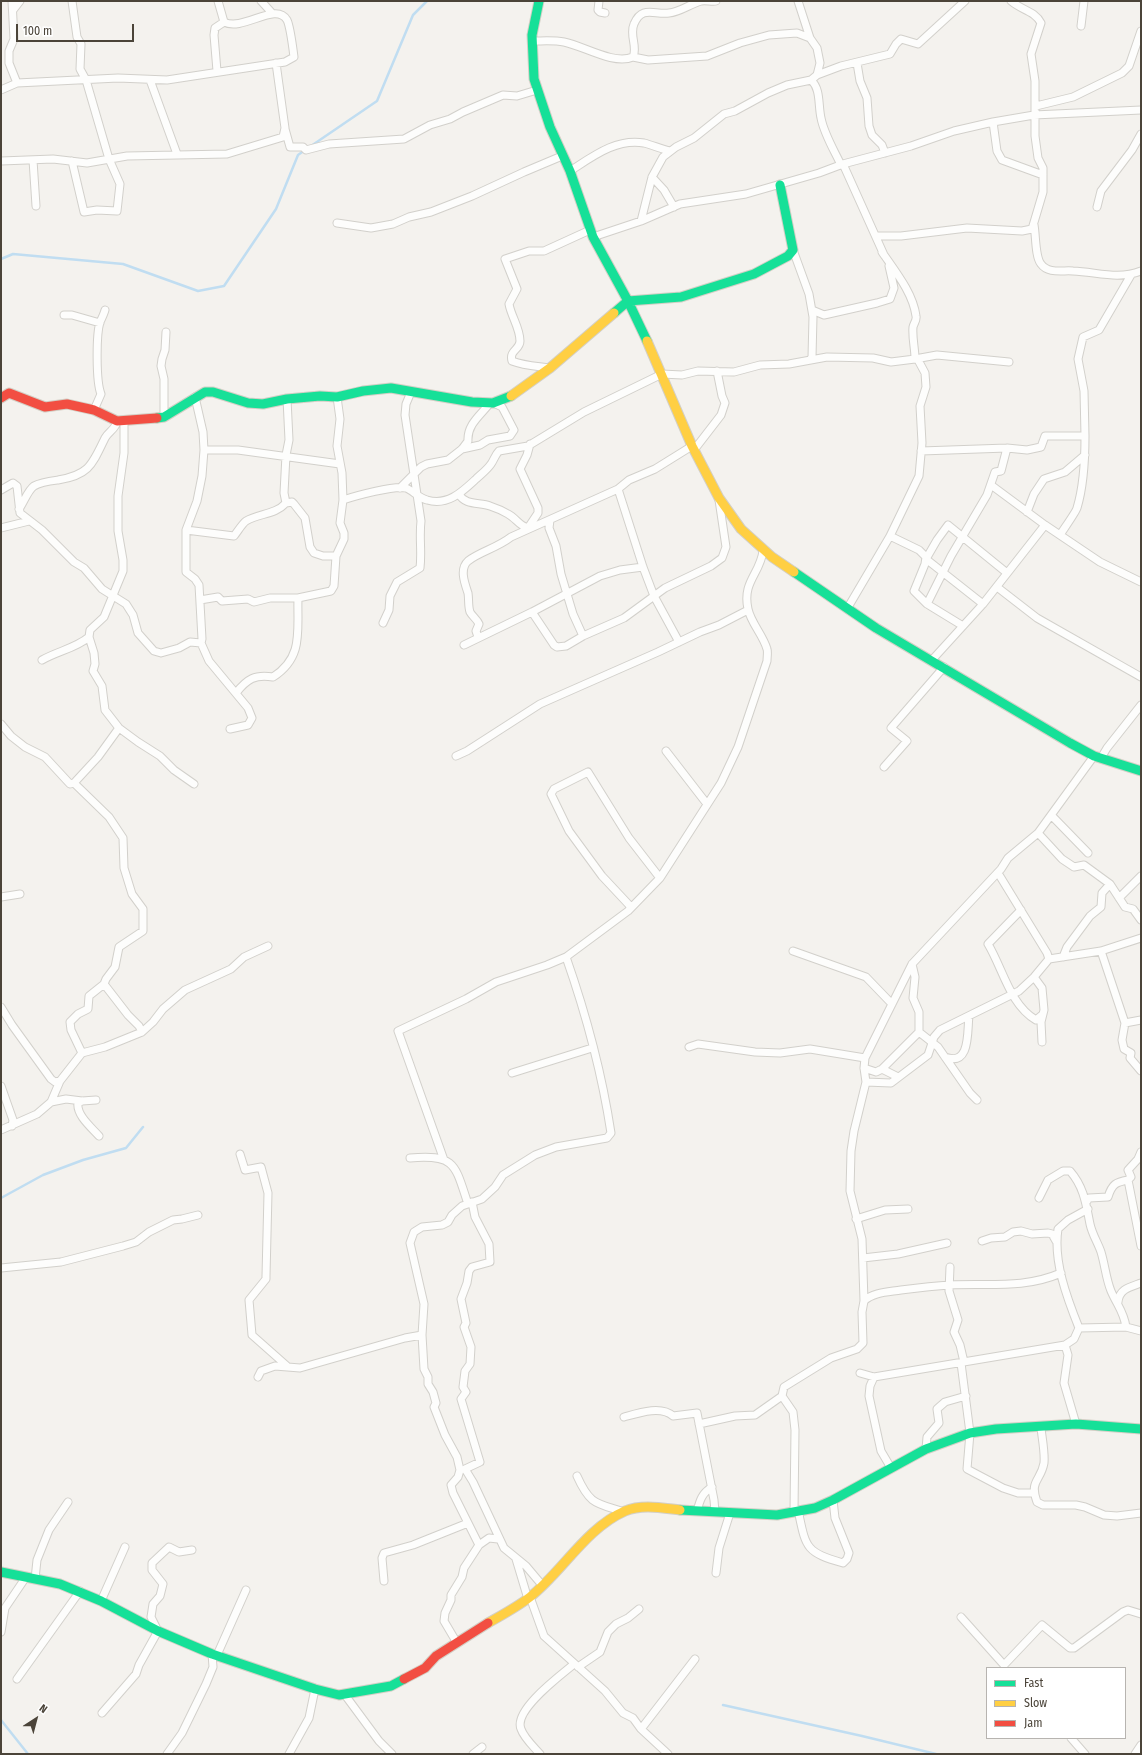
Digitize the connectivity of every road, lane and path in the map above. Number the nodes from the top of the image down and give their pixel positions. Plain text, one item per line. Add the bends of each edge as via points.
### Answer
1 (12, 1) edge
2 (20, 1) edge
3 (72, 1) edge
4 (218, 1) edge
5 (261, 1) edge
6 (539, 1) edge
7 (599, 1) edge
8 (716, 1) edge
9 (798, 1) edge
10 (965, 1) edge
11 (1011, 1) edge
12 (1084, 1) edge
13 (13, 10) junction
14 (272, 13) junction
15 (605, 13) dead end
16 (224, 22) junction
17 (1081, 26) dead end
18 (1141, 32) edge
19 (810, 38) junction
20 (533, 41) junction
21 (633, 57) junction
22 (276, 63) junction
23 (857, 63) junction
24 (216, 71) junction
25 (814, 77) junction
26 (86, 80) junction
27 (150, 80) junction
28 (17, 83) junction
29 (1, 90) edge
30 (537, 90) junction
31 (1036, 106) junction
32 (1141, 110) edge
33 (1034, 116) junction
34 (993, 122) junction
35 (285, 128) junction
36 (1141, 134) edge
37 (670, 151) junction
38 (885, 153) junction
39 (177, 154) junction
40 (562, 156) junction
41 (109, 159) junction
42 (33, 160) junction
43 (1, 161) edge
44 (72, 161) junction
45 (842, 164) junction
46 (570, 171) junction
47 (1043, 175) junction
48 (652, 177) junction
49 (780, 184) junction
50 (36, 206) dead end
51 (674, 207) junction
52 (1096, 207) dead end
53 (641, 220) junction
54 (337, 223) dead end
55 (1034, 225) junction
56 (591, 234) junction
57 (876, 236) junction
58 (793, 250) junction
59 (882, 252) junction
60 (1141, 271) edge
61 (1131, 275) junction
62 (628, 301) junction
63 (105, 310) dead end
64 (812, 310) junction
65 (64, 315) dead end
66 (100, 323) junction
67 (166, 332) dead end
68 (916, 358) junction
69 (810, 360) junction
70 (1009, 362) dead end
71 (550, 368) junction
72 (717, 371) junction
73 (662, 374) junction
74 (410, 392) junction
75 (3, 395) edge
76 (195, 397) junction
77 (337, 397) junction
78 (287, 399) junction
79 (492, 403) junction
80 (94, 410) junction
81 (164, 416) junction
82 (121, 421) junction
83 (1085, 436) junction
84 (480, 444) junction
85 (530, 444) junction
86 (693, 448) junction
87 (1006, 448) junction
88 (462, 449) junction
89 (502, 449) junction
90 (204, 450) junction
91 (921, 450) junction
92 (286, 455) junction
93 (1085, 455) junction
94 (340, 464) junction
95 (413, 475) junction
96 (991, 485) junction
97 (400, 488) junction
98 (618, 489) junction
99 (1, 490) edge
100 (459, 494) junction
101 (416, 496) junction
102 (719, 498) junction
103 (343, 500) junction
104 (286, 504) junction
105 (19, 509) junction
106 (1027, 512) junction
107 (550, 520) junction
108 (29, 521) junction
109 (1046, 525) junction
110 (1, 528) edge
111 (528, 528) junction
112 (186, 530) junction
113 (1060, 535) junction
114 (890, 536) junction
115 (962, 536) junction
116 (763, 551) junction
117 (336, 556) junction
118 (926, 559) junction
119 (642, 567) junction
120 (943, 572) junction
121 (1007, 572) junction
122 (1141, 582) edge
123 (117, 586) junction
124 (997, 587) junction
125 (102, 588) junction
126 (567, 593) junction
127 (113, 596) junction
128 (654, 596) junction
129 (298, 598) junction
130 (200, 600) junction
131 (927, 604) junction
132 (983, 604) junction
133 (847, 609) junction
134 (748, 610) junction
135 (532, 612) junction
136 (383, 623) dead end
137 (963, 626) junction
138 (583, 636) junction
139 (89, 637) junction
140 (478, 637) junction
141 (679, 642) junction
142 (201, 643) junction
143 (464, 645) dead end
144 (42, 660) dead end
145 (932, 660) junction
146 (944, 667) junction
147 (1141, 677) edge
148 (236, 693) junction
149 (1141, 705) edge
150 (1, 724) edge
151 (119, 728) junction
152 (230, 730) dead end
153 (666, 751) dead end
154 (456, 756) dead end
155 (1098, 757) junction
156 (884, 767) dead end
157 (1141, 771) edge
158 (74, 783) junction
159 (194, 784) dead end
160 (707, 804) junction
161 (1052, 816) junction
162 (1038, 832) junction
163 (1088, 853) dead end
164 (998, 873) junction
165 (1141, 876) edge
166 (660, 878) junction
167 (1110, 884) junction
168 (20, 894) dead end
169 (1, 897) edge
170 (1118, 898) junction
171 (631, 908) junction
172 (1021, 910) junction
173 (1141, 920) edge
174 (1141, 938) edge
175 (268, 946) dead end
176 (793, 951) dead end
177 (1101, 951) junction
178 (566, 957) junction
179 (1063, 957) junction
180 (1049, 959) junction
181 (912, 964) junction
182 (1034, 977) junction
183 (104, 984) junction
184 (1013, 995) junction
185 (892, 1004) junction
186 (1, 1007) edge
187 (1042, 1015) junction
188 (969, 1016) junction
189 (1141, 1020) edge
190 (1125, 1023) junction
191 (142, 1032) junction
192 (919, 1032) junction
193 (1042, 1042) dead end
194 (935, 1046) junction
195 (689, 1047) dead end
196 (592, 1048) junction
197 (82, 1054) junction
198 (944, 1057) junction
199 (865, 1058) junction
200 (864, 1068) junction
201 (882, 1069) junction
202 (1141, 1071) edge
203 (512, 1073) dead end
204 (898, 1077) junction
205 (60, 1081) junction
206 (866, 1082) junction
207 (1, 1086) edge
208 (96, 1100) dead end
209 (977, 1100) dead end
210 (82, 1101) junction
211 (51, 1102) junction
212 (12, 1126) junction
213 (1, 1130) edge
214 (99, 1136) dead end
215 (1141, 1152) edge
216 (240, 1154) dead end
217 (410, 1158) dead end
218 (444, 1160) junction
219 (1128, 1180) junction
220 (1039, 1198) dead end
221 (1087, 1201) junction
222 (470, 1203) junction
223 (908, 1209) dead end
224 (1088, 1209) junction
225 (198, 1215) dead end
226 (856, 1219) junction
227 (982, 1241) dead end
228 (1056, 1241) junction
229 (947, 1243) dead end
230 (1141, 1246) edge
231 (863, 1258) junction
232 (950, 1267) dead end
233 (1, 1268) edge
234 (1061, 1273) junction
235 (1141, 1283) edge
236 (950, 1285) junction
237 (864, 1300) junction
238 (1118, 1302) junction
239 (1126, 1327) junction
240 (1079, 1328) junction
241 (1141, 1331) edge
242 (422, 1335) junction
243 (1065, 1345) junction
244 (962, 1362) junction
245 (287, 1366) junction
246 (860, 1373) dead end
247 (258, 1377) dead end
248 (874, 1377) junction
249 (782, 1396) junction
250 (966, 1396) junction
251 (624, 1417) dead end
252 (700, 1424) junction
253 (1076, 1424) junction
254 (1041, 1428) junction
255 (1141, 1429) edge
256 (970, 1433) junction
257 (926, 1449) junction
258 (891, 1468) junction
259 (577, 1476) dead end
260 (712, 1487) junction
261 (1034, 1493) junction
262 (833, 1500) junction
263 (68, 1502) dead end
264 (697, 1511) junction
265 (796, 1511) junction
266 (624, 1512) junction
267 (714, 1512) junction
268 (730, 1513) junction
269 (1141, 1513) edge
270 (468, 1523) junction
271 (498, 1539) junction
272 (479, 1545) junction
273 (125, 1547) dead end
274 (192, 1550) dead end
275 (515, 1557) junction
276 (1, 1572) edge
277 (716, 1573) dead end
278 (30, 1578) junction
279 (384, 1582) dead end
280 (542, 1586) junction
281 (246, 1590) dead end
282 (80, 1591) junction
283 (529, 1598) junction
284 (101, 1601) junction
285 (639, 1609) dead end
286 (1141, 1614) edge
287 (961, 1617) dead end
288 (158, 1631) junction
289 (1, 1632) edge
290 (457, 1643) junction
291 (214, 1654) junction
292 (695, 1659) dead end
293 (576, 1665) junction
294 (1005, 1667) edge
295 (17, 1679) dead end
296 (314, 1690) junction
297 (345, 1695) junction
298 (102, 1713) dead end
299 (641, 1729) junction
300 (1072, 1739) edge
301 (1141, 1745) edge
302 (482, 1747) dead end
303 (167, 1754) edge
304 (288, 1754) edge
305 (392, 1754) edge
306 (473, 1754) edge
307 (540, 1754) edge
308 (668, 1754) edge
309 (1084, 1754) edge
310 (1135, 1754) edge

1 - 13 street
2 - 13 street
3 - 26 street via 77,38 81,44 80,69
4 - 16 street
5 - 14 street
6 - 20 street
7 - 15 street via 598,10
8 - 21 street via 702,1 669,14 649,11 640,15 633,25
9 - 19 street
10 - 23 street via 918,44 901,39 890,54
11 - 31 street via 1017,7 1037,16 1041,23 1031,54
12 - 17 street
13 - 28 street via 14,39 9,51 9,64
14 - 16 street via 231,26
14 - 22 street via 280,14 287,20 294,57
16 - 24 street via 215,28
18 - 31 street via 1128,66 1122,73 1073,97
19 - 21 street via 797,33 769,35 707,56 648,60
19 - 25 street via 817,48 820,63
20 - 21 street via 564,42 617,59
20 - 30 street via 534,79
22 - 24 street
22 - 35 street
23 - 25 street via 841,66
23 - 38 street via 867,98 869,126
24 - 27 street via 167,80
25 - 37 street via 787,85 724,114 694,138
25 - 45 street via 821,120
26 - 27 street
26 - 28 street
26 - 41 street
27 - 39 street
28 - 29 street
30 - 35 street via 517,96 503,95 430,125 404,139 329,144 306,150 303,147 290,147
30 - 40 street
31 - 33 street
32 - 33 street
33 - 34 street
33 - 47 street via 1038,158
34 - 38 street via 954,131
34 - 47 street via 997,151 1002,160
35 - 39 street via 283,137 227,154
36 - 52 street via 1101,191
37 - 46 street via 633,142 612,146
37 - 48 street
38 - 45 street
39 - 41 street
40 - 46 street
40 - 54 street via 472,196 393,224 371,228
41 - 44 street via 87,163
41 - 44 street via 120,184 117,211 84,212
42 - 43 street
42 - 44 street
42 - 50 street
45 - 49 street
45 - 57 street
46 - 56 street
47 - 55 street via 1043,192
48 - 51 street
48 - 53 street
49 - 51 street via 746,194
49 - 58 street
51 - 53 street
53 - 56 street
55 - 57 street via 1032,229 1022,231 967,228 901,236
55 - 61 street via 1037,256 1040,264 1047,269
56 - 62 street
56 - 71 street via 544,250 528,251 505,259 517,289 510,304 520,342 513,350 512,361 526,366
57 - 59 street
58 - 62 street via 788,256 754,274 680,297
58 - 64 street
59 - 64 street via 890,267 894,288 890,299 824,315
59 - 68 street via 903,284 915,309 912,339
60 - 61 street
61 - 83 street via 1099,330 1083,337 1078,359 1084,391
62 - 71 street
62 - 73 street
63 - 66 street
64 - 69 street
65 - 66 street
66 - 80 street via 98,388 101,394
67 - 81 street via 161,366 164,379
68 - 69 street via 891,362 873,358 827,357
68 - 70 street via 937,355
68 - 91 street via 925,373 926,387 920,406
69 - 72 street via 760,365 734,372
71 - 79 street via 511,396
72 - 73 street via 698,371 682,375
72 - 86 street via 725,403 722,415
73 - 85 street via 584,412
73 - 86 street
74 - 77 street via 391,388
74 - 79 street
74 - 95 street via 405,415
75 - 80 street via 16,395 45,407 67,404
76 - 78 street via 205,392 213,392 248,403 263,404
76 - 81 street
76 - 90 street via 203,432
77 - 78 street
77 - 94 street via 340,419 337,446
78 - 92 street via 289,440
79 - 84 street via 502,407 514,430 513,434
79 - 88 street via 471,426 468,440
80 - 82 street
81 - 82 street
82 - 105 street via 107,434 97,456 86,471 71,478 43,482 33,487
82 - 123 street via 124,453 118,496 118,531 124,560
83 - 87 street via 1045,436 1041,447 1027,450
83 - 93 street
84 - 88 street
84 - 89 street
85 - 89 street via 522,448
85 - 111 street via 520,469 538,513
86 - 98 street via 629,480
86 - 102 street
87 - 91 street
87 - 96 street via 1001,471 995,472
88 - 95 street via 448,460 421,467
89 - 100 street via 490,465
90 - 92 street via 238,450
90 - 112 street via 197,501
91 - 114 street via 919,476
92 - 94 street
92 - 104 street
93 - 106 street via 1065,472 1044,479 1034,494
93 - 113 street via 1085,469 1077,510
94 - 103 street
95 - 97 street
95 - 101 street
96 - 106 street
96 - 115 street
97 - 101 street via 407,488
97 - 103 street via 365,493
98 - 107 street
98 - 119 street
99 - 105 street via 13,483 17,486
100 - 101 street via 451,499 438,501
100 - 111 street via 472,504 483,504 507,513 523,527
101 - 136 street via 421,521 420,568 397,582 390,596 389,610
102 - 116 street via 741,529
102 - 128 street via 726,547 722,558
103 - 117 street via 340,523 344,539
104 - 112 street via 268,515 246,521 234,536
104 - 117 street via 292,502 305,518 310,547 314,553
105 - 108 street
106 - 109 street
107 - 111 street
107 - 126 street via 549,528
108 - 110 street
108 - 125 street via 84,568
109 - 113 street
109 - 121 street
111 - 140 street via 467,562 464,568 464,586 468,593 471,613 479,624 476,631
112 - 130 street via 186,572 199,585
113 - 122 street via 1100,562
114 - 118 street via 919,550
114 - 133 street
115 - 118 street via 948,525
115 - 120 street
115 - 121 street
116 - 133 street
116 - 134 street via 762,560 747,587
117 - 129 street via 334,586 331,592
118 - 120 street
118 - 131 street via 914,591
119 - 126 street via 600,576
119 - 128 street
120 - 131 street
120 - 132 street
121 - 124 street
123 - 125 street via 111,589
123 - 127 street
124 - 132 street
124 - 147 street via 1037,618
125 - 127 street
126 - 135 street
126 - 138 street
127 - 139 street via 104,617 90,630
127 - 142 street via 126,604 138,633 154,651 161,653 190,642
128 - 138 street via 624,618
128 - 141 street
129 - 130 street via 270,598 254,602 248,599 222,601 218,597
129 - 148 street via 296,649 292,659 282,672 273,678 264,676 252,679 245,682
130 - 142 street
131 - 137 street
132 - 137 street
133 - 145 street
134 - 141 street
134 - 160 street via 767,650 767,661 738,747 721,783
135 - 138 street via 557,648
135 - 140 street
137 - 145 street
139 - 144 street via 82,643 58,651
139 - 151 street via 94,653 93,670 102,686 105,710
140 - 143 street
141 - 154 street via 540,704
142 - 148 street via 209,661
145 - 146 street
146 - 155 street via 1070,743
146 - 156 street via 891,728 907,741
148 - 152 street via 248,708 252,718 248,724
149 - 155 street
150 - 158 street via 25,747 45,757 70,784
151 - 158 street via 98,757
151 - 159 street via 160,756
153 - 160 street
155 - 157 street
155 - 161 street
158 - 183 street via 109,817 123,838 124,868 132,894 143,909 143,931 119,947 115,967
160 - 166 street
161 - 162 street
161 - 163 street
162 - 164 street via 1008,858
162 - 167 street via 1062,859 1074,867 1084,866
164 - 172 street
164 - 181 street
165 - 170 street
166 - 171 street
166 - 171 street via 629,838 588,772 554,789 551,794 569,831 602,876
167 - 170 street
167 - 179 street via 1102,893 1102,907 1090,916 1067,947
168 - 169 street
170 - 173 street via 1124,907 1133,909
171 - 178 street
172 - 180 street
172 - 184 street via 988,944
174 - 177 street
175 - 191 street via 244,957 231,969 185,990
176 - 185 street via 866,977
177 - 179 street
177 - 190 street
178 - 196 street via 579,994
178 - 218 street via 496,982 398,1031
179 - 180 street
180 - 182 street
181 - 185 street
181 - 192 street via 915,977 913,998 918,1012
182 - 184 street
182 - 187 street via 1042,988
183 - 191 street
183 - 197 street via 89,996 88,1009 70,1022
184 - 187 street via 1031,1017 1036,1020
184 - 188 street
185 - 199 street
186 - 205 street via 51,1079 55,1082
187 - 193 street
188 - 194 street via 943,1029 934,1037
188 - 198 street via 967,1047 954,1059
189 - 190 street
190 - 202 street via 1122,1040 1124,1049 1131,1053 1130,1058
191 - 197 street
192 - 194 street
192 - 201 street
194 - 198 street
194 - 204 street via 928,1055
195 - 199 street via 698,1044 780,1053 810,1049
196 - 203 street
196 - 222 street via 611,1133 607,1138 556,1147 535,1155 503,1175 482,1199
197 - 205 street
198 - 209 street
199 - 200 street
200 - 201 street via 876,1072
200 - 206 street
201 - 204 street
204 - 206 street via 891,1083
205 - 211 street
206 - 226 street via 851,1151 850,1191
207 - 212 street via 13,1120
208 - 210 street
210 - 211 street via 66,1099
210 - 214 street via 77,1107
211 - 212 street via 37,1114
212 - 213 street
215 - 219 street via 1128,1170 1131,1177
216 - 245 street via 245,1170 261,1167 268,1193 266,1279 249,1300 252,1335
217 - 218 street via 426,1156
218 - 222 street via 456,1170
219 - 221 street via 1116,1182 1110,1188 1108,1197 1089,1198
219 - 230 street
220 - 221 street via 1048,1180 1068,1170 1078,1180
221 - 224 street
222 - 242 street via 462,1206 448,1222 422,1227 414,1232 410,1244 424,1304
222 - 271 street via 489,1244 490,1262 472,1267 461,1299 466,1323 464,1327 471,1347 470,1364 465,1371 463,1387 466,1392 461,1399 480,1462 465,1469 495,1527
223 - 226 street via 885,1210
224 - 228 street via 1058,1229
224 - 238 street via 1111,1291
225 - 233 street via 173,1220 136,1242 123,1246 61,1262
226 - 231 street via 862,1239
227 - 228 street via 1021,1231 1052,1234
228 - 234 street
229 - 231 street via 898,1254
231 - 237 street
232 - 236 street
234 - 236 street via 1026,1283
234 - 240 street
235 - 238 street via 1125,1289 1118,1296
236 - 237 street via 888,1292 869,1296
236 - 244 street via 949,1292 958,1320 954,1332 960,1345
237 - 249 street via 863,1343 794,1380 784,1387
238 - 239 street via 1125,1316
239 - 240 street
239 - 241 street
240 - 243 street via 1074,1339
242 - 245 street via 314,1366
242 - 270 street via 424,1369 436,1402 434,1407 457,1457 460,1470 451,1485
243 - 244 street
243 - 253 street via 1068,1355 1064,1383
244 - 248 street
244 - 250 street
245 - 247 street via 275,1366 261,1371
246 - 248 street
248 - 258 street via 869,1396 881,1451
249 - 252 street via 755,1415 735,1416
249 - 265 street via 793,1412
250 - 256 street
250 - 257 street via 945,1402 937,1409 939,1423 928,1437
251 - 252 street via 657,1410 669,1412 673,1416 698,1413
252 - 260 street
253 - 254 street
253 - 255 street
254 - 256 street via 996,1429
254 - 261 street via 1044,1462 1033,1487
256 - 257 street
256 - 261 street via 967,1469 1003,1488 1018,1493
257 - 258 street
258 - 262 street
259 - 266 street via 593,1502
260 - 264 street via 700,1498
260 - 267 street
261 - 269 street via 1037,1502 1043,1504 1080,1506 1104,1515
262 - 265 street via 815,1508
262 - 265 street via 835,1518 849,1553 843,1563 809,1549
263 - 278 street via 49,1530
264 - 266 street via 644,1507
264 - 267 street
265 - 268 street via 777,1514
266 - 280 street via 592,1534
267 - 268 street
268 - 277 street via 719,1548
270 - 272 street
270 - 279 street via 413,1545 384,1553
271 - 272 street via 489,1538
271 - 275 street
272 - 290 street via 464,1568 445,1613 444,1621
273 - 284 street
274 - 288 street via 179,1552 169,1547 152,1563 152,1570 162,1584 160,1596 153,1604 151,1617
275 - 280 street
275 - 283 street
276 - 278 street
278 - 282 street
278 - 289 street via 6,1608
280 - 283 street
281 - 291 street
282 - 284 street
282 - 295 street
283 - 290 street
283 - 293 street via 544,1636
284 - 288 street
285 - 293 street via 608,1632 600,1652
286 - 294 street via 1128,1610 1123,1612 1074,1648 1070,1648 1042,1625
287 - 294 street
288 - 291 street
288 - 298 street via 136,1674
290 - 297 street via 436,1656 425,1668 391,1686
291 - 296 street
291 - 303 street via 213,1667 206,1684 182,1733
292 - 299 street
293 - 299 street via 623,1713 633,1718
293 - 307 street via 530,1703 520,1721 520,1728
296 - 297 street
296 - 304 street via 309,1718
297 - 305 street via 379,1741
299 - 308 street
300 - 309 street
301 - 310 street
302 - 306 street

